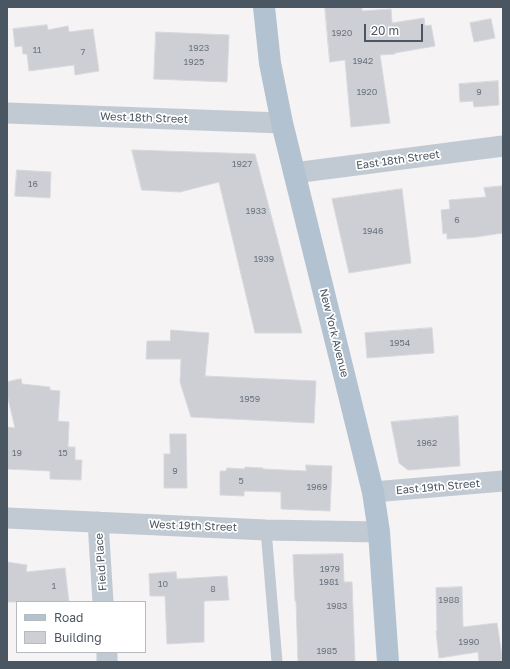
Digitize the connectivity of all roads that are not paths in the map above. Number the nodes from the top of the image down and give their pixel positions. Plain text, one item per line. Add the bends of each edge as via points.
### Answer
1 (264, 7) edge
2 (7, 113) edge
3 (282, 123) junction
4 (503, 146) edge
5 (294, 174) junction
6 (503, 481) edge
7 (373, 492) junction
8 (7, 518) edge
9 (98, 522) junction
10 (266, 530) junction
11 (379, 532) junction
12 (103, 601) edge
13 (277, 662) edge
14 (388, 662) edge

1 - 3 main road, New York Avenue via 270,63
2 - 3 street, West 18th Street
3 - 5 main road, New York Avenue
4 - 5 street, East 18th Street
5 - 7 main road, New York Avenue
6 - 7 street, East 19th Street
7 - 11 main road, New York Avenue
8 - 9 street, West 19th Street
9 - 10 street, West 19th Street
9 - 12 street, Field Place
10 - 11 street, West 19th Street
10 - 13 lane
11 - 14 main road, New York Avenue

